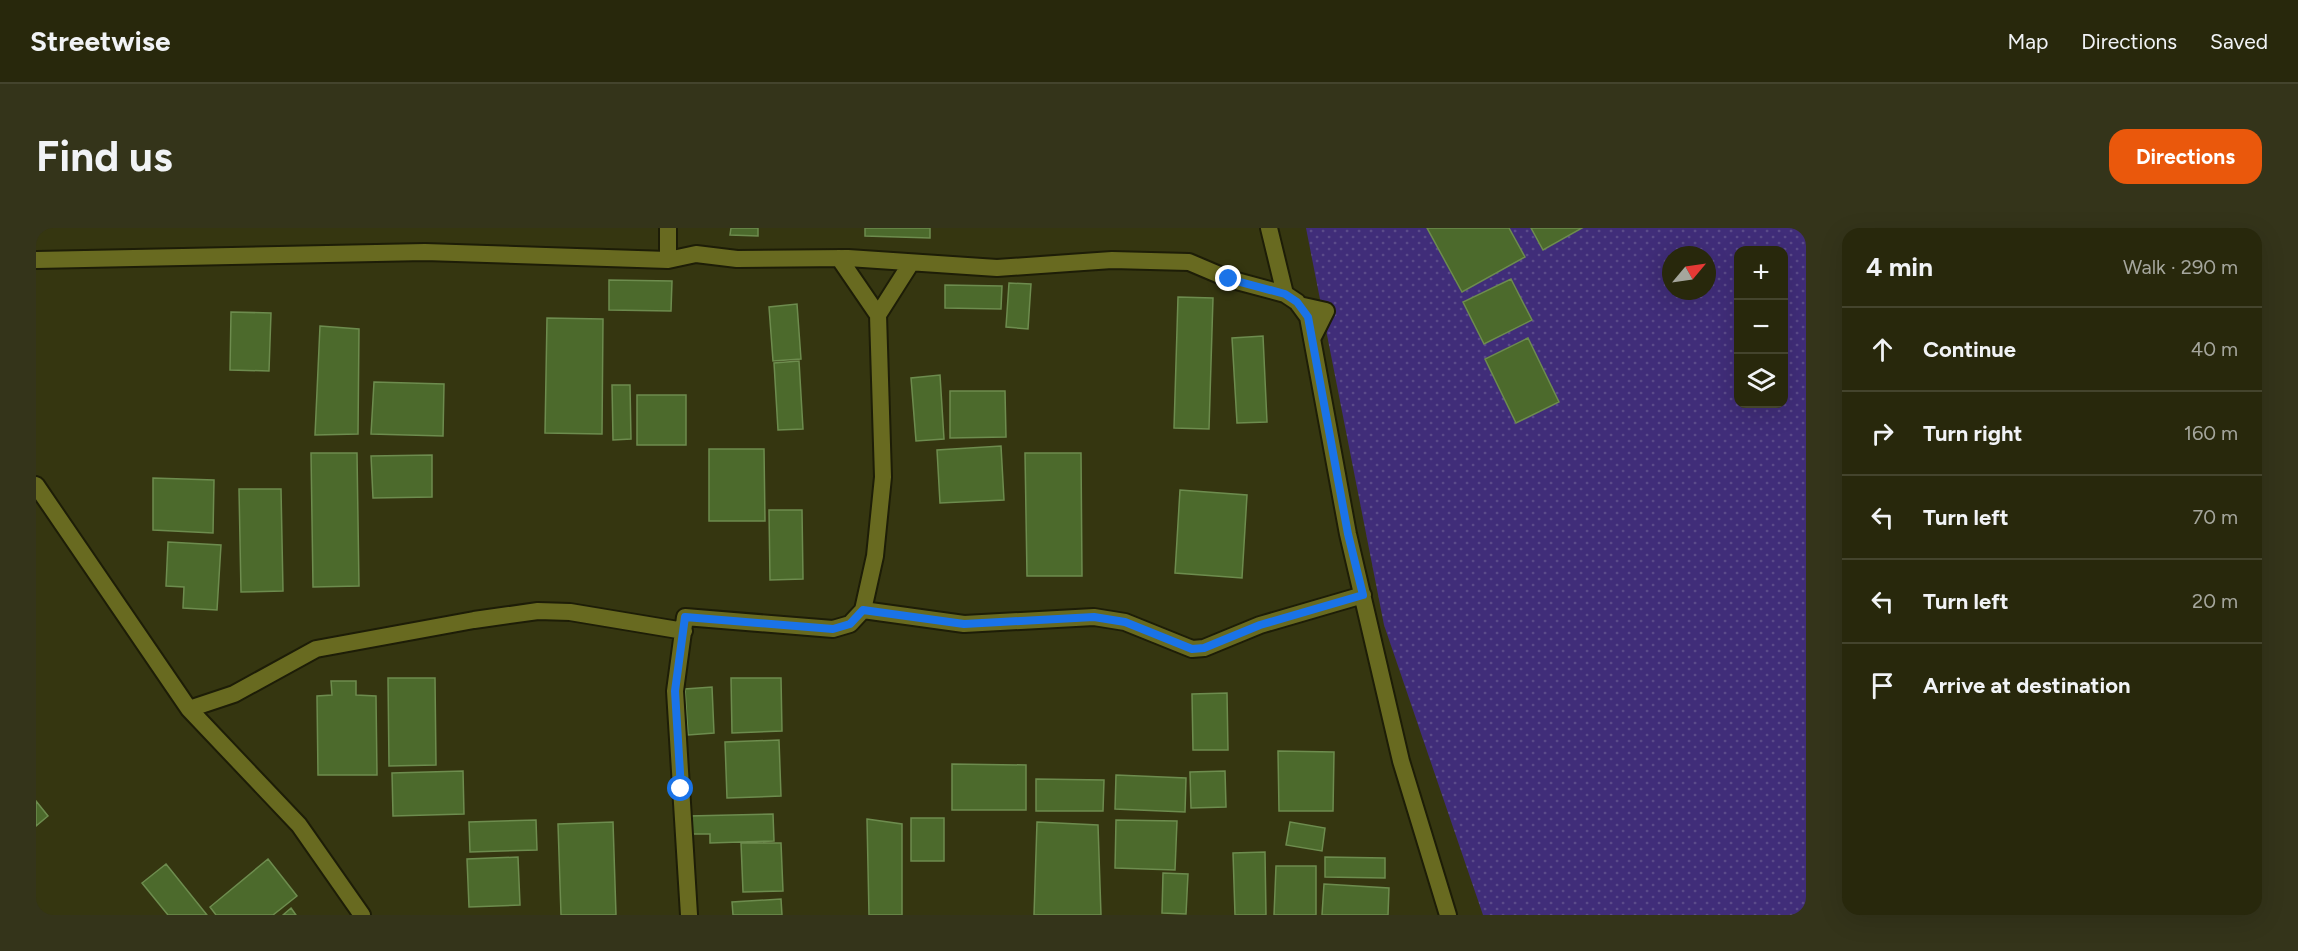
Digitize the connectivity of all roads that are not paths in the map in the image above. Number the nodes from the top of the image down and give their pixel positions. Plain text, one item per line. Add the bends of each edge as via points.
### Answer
1 (668, 228) edge
2 (1269, 228) edge
3 (838, 258) junction
4 (36, 260) edge
5 (668, 260) junction
6 (911, 262) junction
7 (1285, 294) junction
8 (878, 315) junction
9 (36, 485) edge
10 (1363, 595) junction
11 (863, 610) junction
12 (684, 631) junction
13 (189, 709) junction
14 (362, 915) edge
15 (689, 915) edge
16 (1448, 915) edge

1 - 5 street
2 - 7 street
3 - 5 street via 737,260 696,254
3 - 6 street
3 - 8 street
4 - 5 street via 424,252
6 - 7 street via 997,268 1112,260 1189,262 1229,279
6 - 8 street
7 - 10 street via 1299,305 1326,311 1312,339
8 - 11 street via 883,477 875,556
9 - 13 street
10 - 11 street via 1192,649 1125,622 1094,617 964,624
10 - 16 street via 1401,761
11 - 12 street via 850,624 833,629 685,617
12 - 13 street via 570,612 538,611 474,620 316,649 234,694
12 - 15 street via 675,691
13 - 14 street via 299,825

